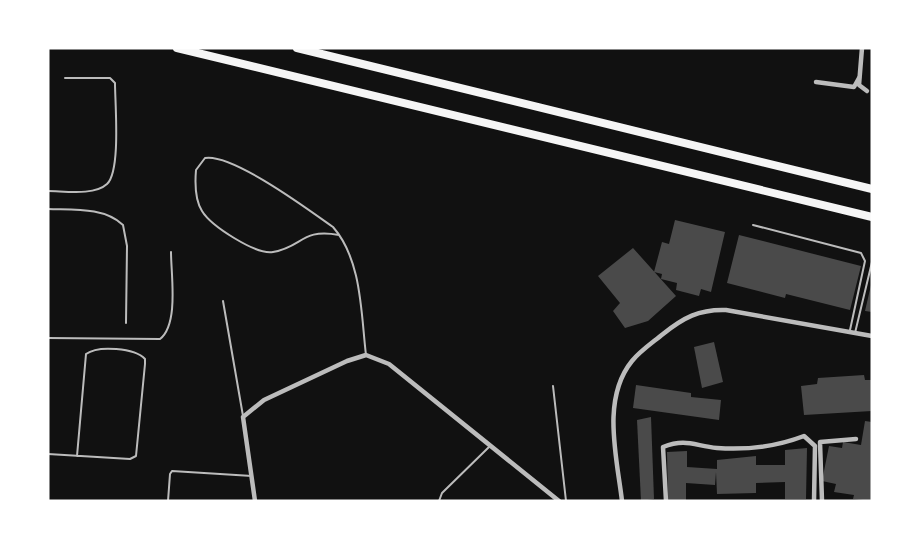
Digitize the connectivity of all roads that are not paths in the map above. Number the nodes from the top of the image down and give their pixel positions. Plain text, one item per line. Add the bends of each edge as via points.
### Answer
1 (177, 48) edge
2 (297, 48) edge
3 (862, 48) edge
4 (65, 78) dead end
5 (859, 78) junction
6 (816, 82) dead end
7 (847, 88) junction
8 (869, 92) edge
9 (872, 188) edge
10 (48, 191) edge
11 (48, 209) edge
12 (872, 217) edge
13 (753, 225) dead end
14 (339, 235) junction
15 (171, 252) dead end
16 (872, 262) edge
17 (224, 301) dead end
18 (126, 323) dead end
19 (852, 332) junction
20 (872, 336) edge
21 (48, 338) edge
22 (366, 355) junction
23 (553, 386) dead end
24 (243, 417) junction
25 (856, 439) dead end
26 (490, 445) junction
27 (48, 454) edge
28 (77, 456) junction
29 (252, 476) junction
30 (168, 501) edge
31 (255, 501) edge
32 (439, 501) edge
33 (559, 501) edge
34 (566, 501) edge
35 (622, 501) edge
36 (666, 501) edge
37 (814, 501) edge
38 (822, 501) edge

1 - 12 highway
2 - 9 highway
3 - 5 street
4 - 10 lane via 110,78 116,83 114,161 110,179 99,188
5 - 7 street via 854,87
5 - 8 street via 861,88
6 - 7 street
7 - 8 street
11 - 18 lane via 99,212 123,225 127,246
13 - 19 lane via 861,253 866,261
14 - 14 lane via 316,232 276,251 259,250 224,232 201,211 195,170 200,162 211,157 240,168 292,199
14 - 22 lane via 348,249 358,291
15 - 21 lane via 171,320 160,339
16 - 19 lane
17 - 24 lane
19 - 20 street
19 - 35 street via 726,310 697,312 673,326 632,361 615,400 613,418
22 - 24 street via 264,400
22 - 26 street via 389,364
23 - 34 lane
24 - 29 street
25 - 38 street via 820,442
26 - 32 lane via 442,493
26 - 33 street
27 - 28 lane
28 - 28 lane via 86,354 96,350 140,353 145,364 136,456
29 - 30 lane via 172,471
29 - 31 street
36 - 37 street via 663,447 679,441 718,448 781,445 804,436 815,446

